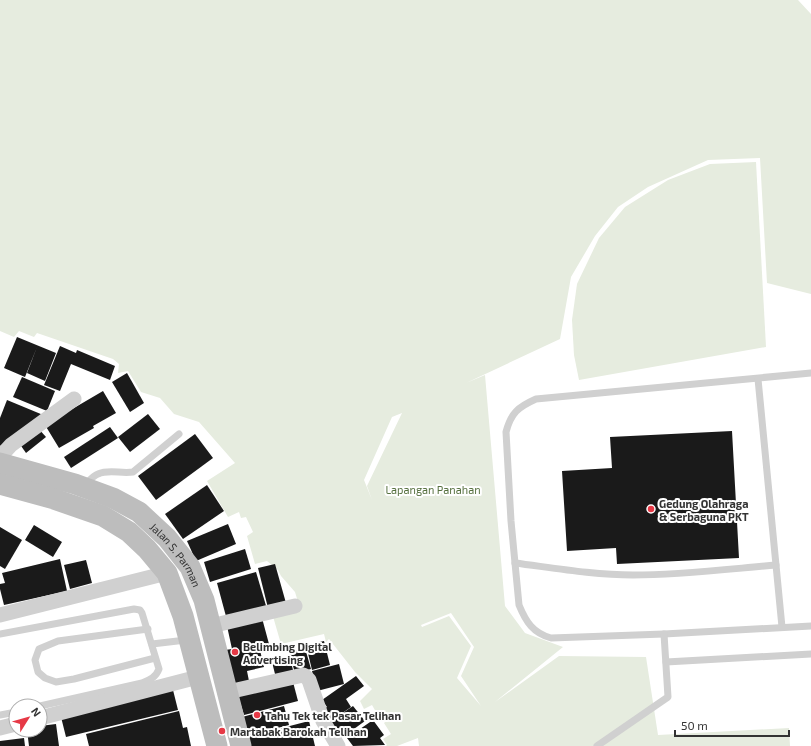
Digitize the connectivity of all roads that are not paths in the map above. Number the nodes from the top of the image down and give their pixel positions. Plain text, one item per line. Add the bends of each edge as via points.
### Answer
1 (811, 373) edge
2 (758, 379) junction
3 (74, 399) dead end
4 (179, 434) dead end
5 (0, 457) edge
6 (0, 463) edge
7 (0, 484) edge
8 (82, 487) junction
9 (515, 563) junction
10 (776, 566) junction
11 (167, 573) junction
12 (296, 606) dead end
13 (0, 615) edge
14 (211, 626) junction
15 (811, 626) edge
16 (782, 628) junction
17 (148, 629) junction
18 (0, 634) edge
19 (664, 634) junction
20 (152, 644) junction
21 (190, 647) junction
22 (217, 648) junction
23 (811, 654) edge
24 (155, 658) junction
25 (666, 662) junction
26 (198, 677) junction
27 (228, 692) junction
28 (48, 704) edge
29 (48, 716) edge
30 (217, 746) edge
31 (241, 746) edge
32 (338, 746) edge
33 (597, 746) edge

1 - 2 lane
2 - 9 lane via 536,400 525,404 509,420 506,432 510,521
2 - 10 lane
3 - 5 street via 11,445
4 - 8 lane via 133,472 110,471 97,474
6 - 8 main road, Jalan S. Parman
7 - 11 main road, Jalan S. Parman via 103,516 129,532
8 - 14 main road, Jalan S. Parman via 139,512 167,538 190,567 204,600
9 - 10 lane via 633,575
9 - 19 lane via 519,605 531,627 541,635 551,638
10 - 16 lane
11 - 13 street
11 - 21 main road, Jalan S. Parman via 183,616
12 - 14 street
14 - 22 main road, Jalan S. Parman
15 - 16 lane
16 - 19 lane
17 - 18 lane via 140,610 134,609
17 - 20 lane
17 - 24 lane via 58,641 39,649 35,660 38,672 56,682
19 - 25 lane
20 - 21 lane
20 - 24 lane
21 - 22 main road
21 - 26 main road, Jalan S. Parman
22 - 27 main road, Jalan S. Parman
23 - 25 lane
24 - 28 lane via 157,674 142,683
25 - 33 lane via 668,696
26 - 29 street
26 - 30 main road, Jalan S. Parman
27 - 31 main road, Jalan S. Parman
27 - 32 street via 306,676 323,722

